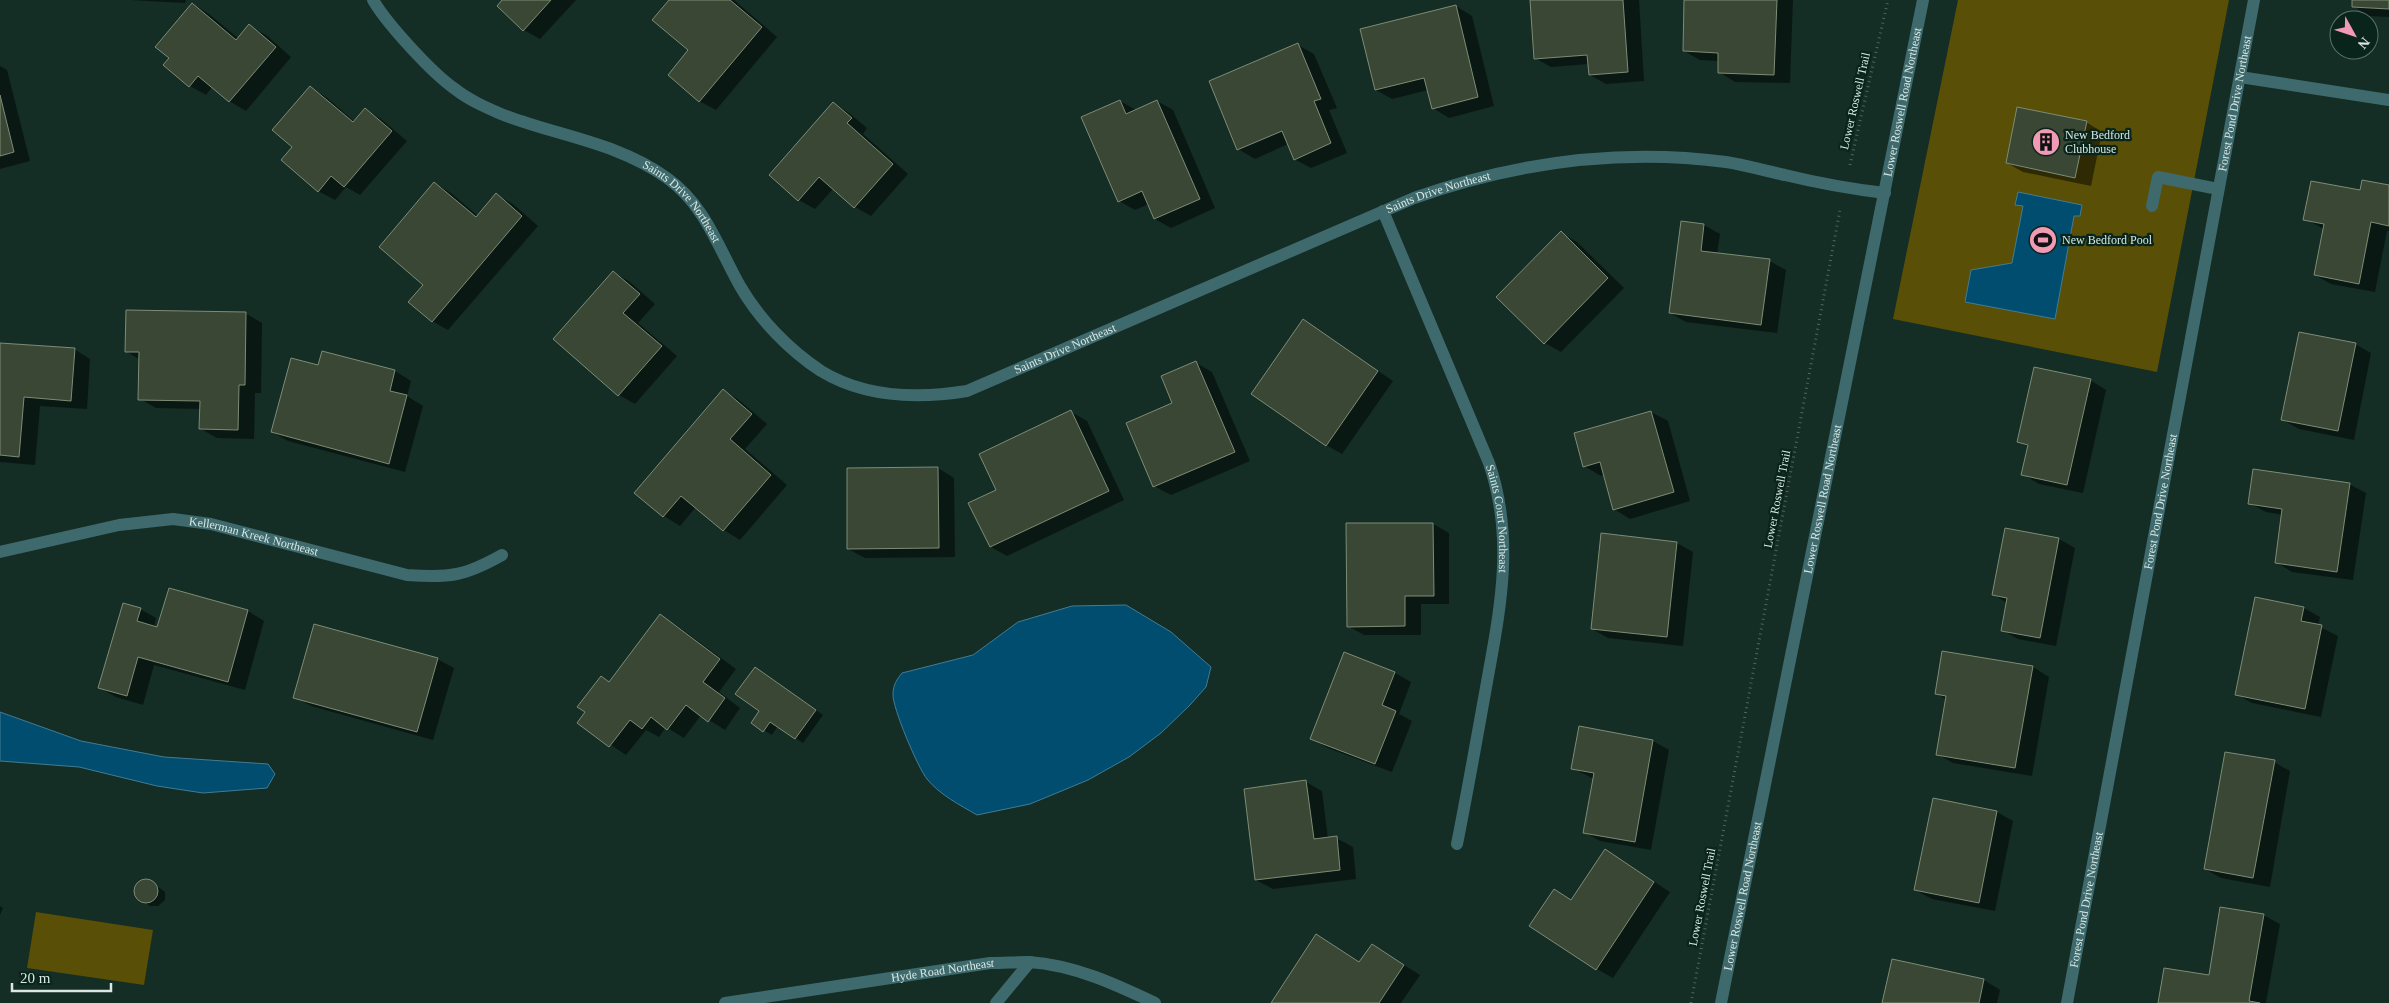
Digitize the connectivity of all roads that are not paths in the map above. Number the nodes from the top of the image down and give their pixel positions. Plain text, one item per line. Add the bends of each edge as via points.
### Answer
1 (373, 0) edge
2 (1923, 0) edge
3 (2254, 0) edge
4 (2240, 77) junction
5 (2389, 100) edge
6 (2218, 188) junction
7 (1885, 193) junction
8 (2152, 206) dead end
9 (1384, 211) junction
10 (0, 552) edge
11 (502, 554) dead end
12 (1458, 844) dead end
13 (1030, 962) junction
14 (1720, 1001) edge
15 (725, 1003) edge
16 (996, 1003) edge
17 (1155, 1003) edge
18 (2067, 1003) edge

1 - 9 street, Saints Drive Northeast via 402,38 426,62 453,88 475,102 503,115 617,150 642,161 668,179 692,200 708,222 741,287 774,331 797,354 844,384 879,392 904,397 967,391
2 - 7 street, Lower Roswell Road Northeast
3 - 4 street, Forest Pond Drive Northeast
4 - 5 street
4 - 6 street, Forest Pond Drive Northeast
6 - 8 street via 2158,177
6 - 18 street, Forest Pond Drive Northeast
7 - 9 street, Saints Drive Northeast via 1845,188 1728,163 1654,156 1594,157 1540,163 1482,176
7 - 14 street, Lower Roswell Road Northeast
9 - 12 street, Saints Court Northeast via 1489,463 1501,512 1504,538 1501,600
10 - 11 street, Kellerman Kreek Northeast via 119,525 173,519 219,526 407,575 437,577 472,571
13 - 15 street, Hyde Road Northeast via 990,963
13 - 16 street
13 - 17 street, Hyde Road Northeast via 1070,969 1110,982

